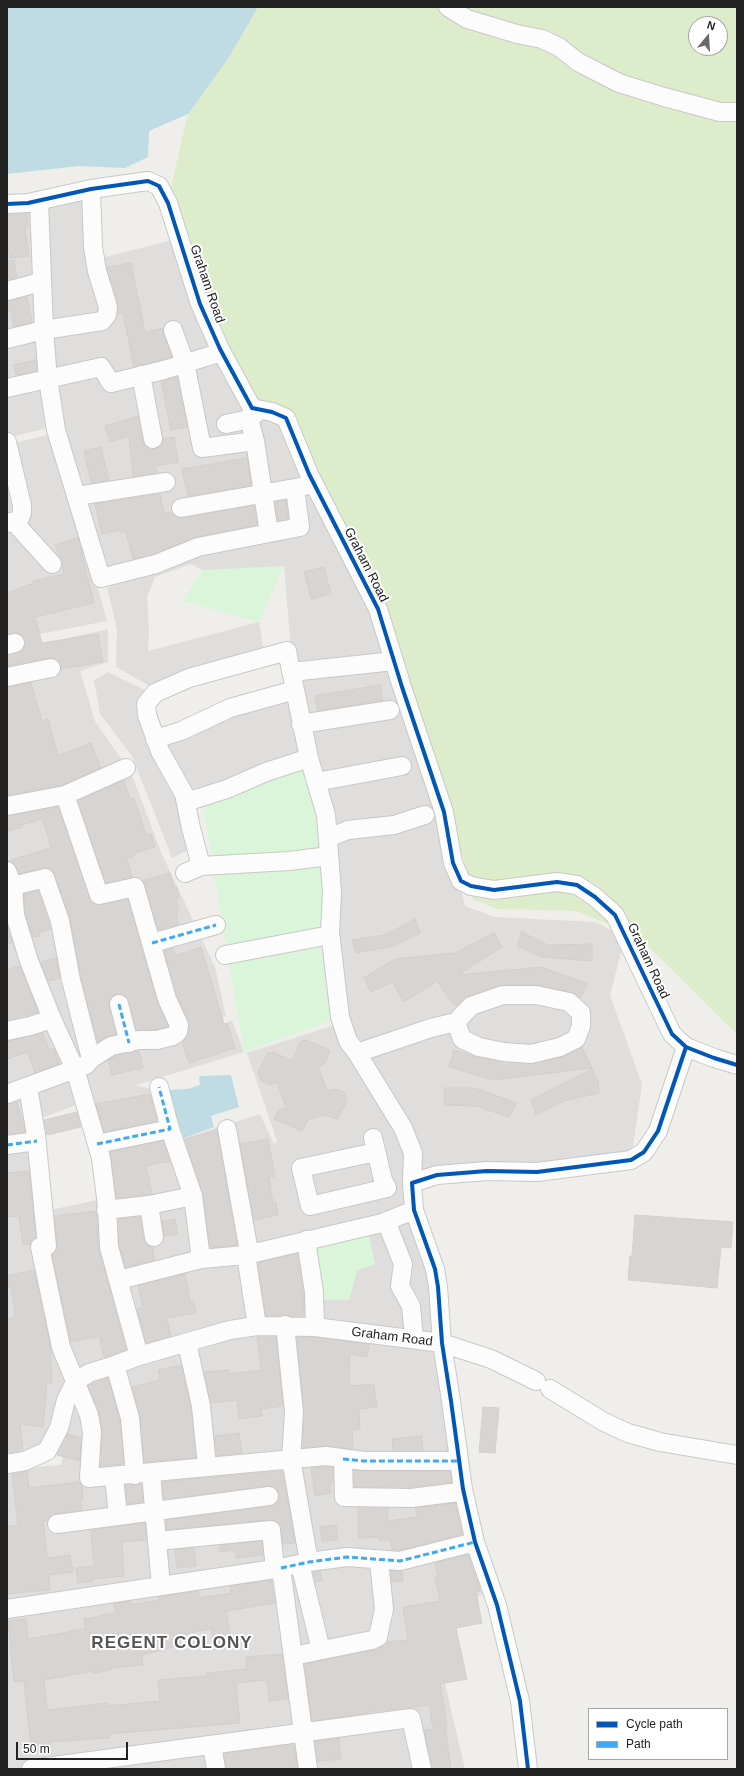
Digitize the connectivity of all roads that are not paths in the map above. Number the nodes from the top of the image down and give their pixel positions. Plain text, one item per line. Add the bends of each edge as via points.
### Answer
1 (448, 7) edge
2 (737, 112) edge
3 (91, 189) junction
4 (39, 201) junction
5 (7, 204) edge
6 (41, 282) junction
7 (7, 291) edge
8 (44, 330) junction
9 (173, 330) dead end
10 (7, 339) edge
11 (222, 352) junction
12 (185, 363) junction
13 (141, 375) junction
14 (48, 379) junction
15 (7, 388) edge
16 (255, 414) junction
17 (226, 424) dead end
18 (153, 439) dead end
19 (255, 441) junction
20 (7, 442) edge
21 (166, 482) dead end
22 (314, 484) junction
23 (295, 488) junction
24 (263, 493) junction
25 (77, 496) junction
26 (181, 508) dead end
27 (13, 522) edge
28 (269, 533) junction
29 (52, 564) dead end
30 (394, 661) junction
31 (50, 668) dead end
32 (291, 672) junction
33 (7, 677) edge
34 (295, 690) junction
35 (390, 710) dead end
36 (301, 724) junction
37 (155, 739) junction
38 (308, 758) junction
39 (402, 766) dead end
40 (126, 768) dead end
41 (316, 782) junction
42 (65, 795) junction
43 (186, 802) junction
44 (7, 806) edge
45 (424, 815) dead end
46 (328, 838) junction
47 (329, 856) junction
48 (201, 866) junction
49 (185, 874) dead end
50 (10, 888) edge
51 (12, 922) edge
52 (216, 925) dead end
53 (330, 935) junction
54 (152, 943) junction
55 (225, 954) dead end
56 (119, 1004) dead end
57 (52, 1019) junction
58 (456, 1022) junction
59 (7, 1031) edge
60 (129, 1043) junction
61 (686, 1047) junction
62 (357, 1053) junction
63 (91, 1058) junction
64 (737, 1065) edge
65 (75, 1069) junction
66 (28, 1087) junction
67 (159, 1087) dead end
68 (7, 1094) edge
69 (170, 1129) junction
70 (227, 1129) dead end
71 (37, 1141) junction
72 (97, 1144) junction
73 (7, 1145) edge
74 (412, 1178) junction
75 (383, 1180) junction
76 (193, 1196) junction
77 (149, 1205) junction
78 (106, 1210) junction
79 (414, 1210) junction
80 (386, 1221) junction
81 (154, 1237) dead end
82 (306, 1240) junction
83 (246, 1255) junction
84 (201, 1259) junction
85 (119, 1280) junction
86 (285, 1325) junction
87 (257, 1326) junction
88 (315, 1327) junction
89 (414, 1339) junction
90 (187, 1343) junction
91 (442, 1343) junction
92 (139, 1356) junction
93 (115, 1366) junction
94 (75, 1382) junction
95 (737, 1455) edge
96 (291, 1459) junction
97 (343, 1459) junction
98 (459, 1461) junction
99 (7, 1464) edge
100 (206, 1466) junction
101 (143, 1474) junction
102 (114, 1477) junction
103 (458, 1492) dead end
104 (269, 1496) dead end
105 (154, 1512) junction
106 (118, 1516) junction
107 (57, 1524) dead end
108 (157, 1541) junction
109 (475, 1542) junction
110 (379, 1561) junction
111 (305, 1563) junction
112 (278, 1569) junction
113 (161, 1586) junction
114 (7, 1609) edge
115 (321, 1650) junction
116 (293, 1656) junction
117 (304, 1732) junction
118 (212, 1745) junction
119 (31, 1769) edge
120 (216, 1769) edge
121 (308, 1769) edge
122 (422, 1769) edge
123 (528, 1769) edge

1 - 2 street via 467,19 542,39 559,47 578,62 619,83 720,112
3 - 4 street, Graham Road
3 - 8 street via 93,247 108,307 107,315 102,321
3 - 11 street, Graham Road via 148,181 159,186 168,203 200,304
4 - 5 street, Graham Road
4 - 6 street
6 - 7 street
6 - 8 street
8 - 10 street
8 - 14 street
9 - 12 street
11 - 12 street
11 - 16 street, Graham Road
12 - 13 street
12 - 19 street via 202,448
13 - 14 street via 111,383 101,367
13 - 18 street
14 - 15 street
14 - 25 street via 56,430
16 - 17 street
16 - 19 street
16 - 22 street, Graham Road via 286,418
19 - 24 street
20 - 27 street via 22,504 22,513
21 - 25 street
22 - 23 street
22 - 30 street, Graham Road via 378,609
23 - 24 street
23 - 28 street via 300,527
24 - 26 street
24 - 28 street
25 - 28 street via 101,578 156,564 198,548
27 - 29 street
30 - 32 street
30 - 61 street, Graham Road via 444,812 453,863 461,881 471,886 494,890 557,882 577,886 595,897 616,915 672,1034
31 - 33 street
32 - 34 street, Graham Road
32 - 37 street, Graham Road via 287,651 189,678 155,693 146,704
34 - 36 street, Graham Road
34 - 37 street via 230,708 181,731
35 - 36 street
36 - 38 street, Graham Road
37 - 43 street
38 - 41 street, Graham Road
38 - 43 street
39 - 41 street
40 - 42 street
41 - 46 street, Graham Road via 326,815
42 - 44 street
42 - 54 street via 99,895 136,887
43 - 48 street
45 - 46 street via 394,825 348,830
46 - 47 street, Graham Road
47 - 48 street
47 - 53 street, Graham Road via 332,893
48 - 49 street
50 - 51 street
50 - 63 street via 45,878 60,921 71,980
51 - 57 street
52 - 54 street
53 - 55 street
53 - 62 street, Graham Road via 340,1017 348,1041
54 - 60 street via 168,999 179,1025 178,1032 157,1040
56 - 60 street
57 - 59 street
57 - 65 street
58 - 58 street via 462,1039 504,1052 531,1054 560,1047 576,1039 581,1026 581,1013 569,1002 536,995 503,995 471,1006
58 - 62 street
60 - 63 street via 111,1046
61 - 64 street, Graham Road
61 - 74 street via 658,1131 644,1152 631,1160 537,1172 487,1171
62 - 74 street, Graham Road via 403,1128 414,1153
63 - 65 street via 86,1065
65 - 66 street
65 - 72 street
66 - 68 street
66 - 71 street
67 - 69 street
69 - 72 street
69 - 76 street
70 - 83 street via 248,1246
71 - 73 street
71 - 94 street via 43,1246 61,1347
72 - 78 street via 101,1158
74 - 75 street
74 - 79 street, Graham Road
75 - 75 street via 375,1145 301,1168 310,1206 386,1188
76 - 77 street
76 - 84 street
77 - 78 street
77 - 81 street
78 - 85 street via 109,1247
79 - 80 street
79 - 91 street, Graham Road via 435,1269
80 - 82 street
80 - 89 street via 403,1264 400,1286 411,1306
82 - 83 street
82 - 88 street via 314,1292
83 - 84 street
83 - 87 street
84 - 85 street
85 - 92 street
86 - 87 street, Graham Road
86 - 88 street, Graham Road
86 - 96 street via 294,1412
87 - 90 street, Graham Road via 230,1330
88 - 89 street, Graham Road
89 - 91 street, Graham Road
90 - 92 street, Graham Road
90 - 100 street via 201,1406
91 - 95 street via 491,1359 628,1433 660,1442
91 - 98 street
92 - 93 street, Graham Road
93 - 94 street, Graham Road via 89,1373
93 - 101 street
94 - 99 street via 66,1400 59,1428 47,1451 25,1461
94 - 102 street via 89,1415 92,1432 89,1478
96 - 97 street via 326,1456
96 - 100 street
96 - 111 street
97 - 98 street
97 - 103 street via 344,1497 411,1498
98 - 109 street via 462,1489
100 - 101 street
101 - 102 street
101 - 105 street
102 - 106 street
104 - 105 street
105 - 106 street
105 - 108 street
106 - 107 street
108 - 112 street via 271,1530
108 - 113 street
109 - 110 street via 400,1561
109 - 123 street via 497,1605 520,1701
110 - 111 street via 347,1557
110 - 115 street via 384,1609 378,1637
111 - 112 street
111 - 115 street
112 - 113 street
112 - 116 street
113 - 114 street
115 - 116 street
116 - 117 street
117 - 118 street
117 - 121 street
117 - 122 street via 411,1718
118 - 119 street
118 - 120 street

